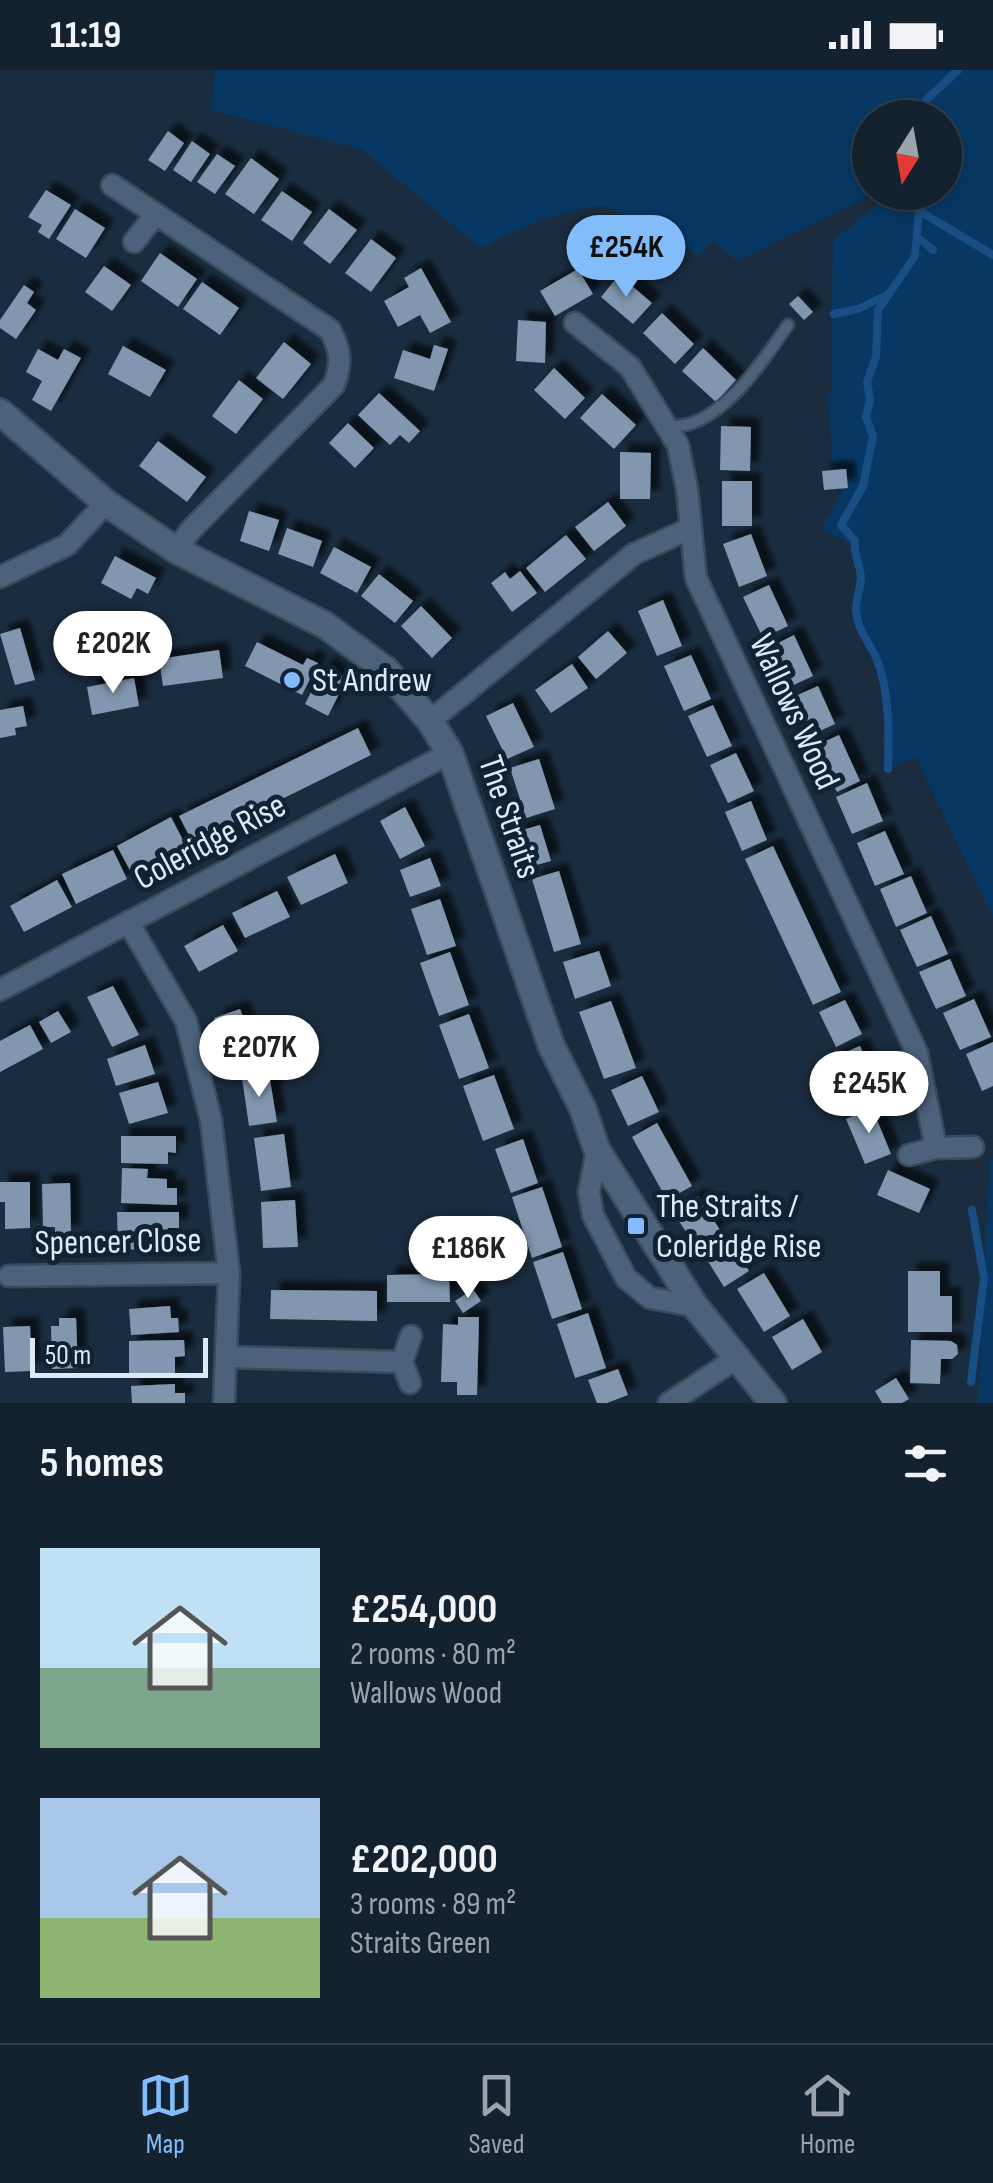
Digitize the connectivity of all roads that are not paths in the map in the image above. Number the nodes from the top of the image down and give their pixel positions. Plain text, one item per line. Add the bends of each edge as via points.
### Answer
1 (112, 185) dead end
2 (156, 214) junction
3 (134, 242) dead end
4 (575, 323) dead end
5 (788, 325) dead end
6 (0, 412) edge
7 (667, 427) junction
8 (106, 503) junction
9 (691, 528) junction
10 (176, 550) junction
11 (0, 577) edge
12 (430, 721) junction
13 (450, 752) junction
14 (128, 922) junction
15 (0, 990) edge
16 (974, 1147) dead end
17 (936, 1148) junction
18 (597, 1150) junction
19 (909, 1155) dead end
20 (229, 1273) junction
21 (8, 1276) dead end
22 (695, 1306) junction
23 (411, 1336) dead end
24 (226, 1357) junction
25 (737, 1358) junction
26 (402, 1362) junction
27 (410, 1383) dead end
28 (224, 1403) edge
29 (669, 1403) edge
30 (773, 1403) edge

1 - 2 street
2 - 3 street
2 - 10 street via 330,330 341,350 334,385
4 - 7 street, Wallows Wood via 630,367
5 - 7 lane via 720,406 691,424
6 - 8 street, The Straits
7 - 9 street, Wallows Wood via 678,445
8 - 10 street, The Straits
8 - 11 street via 66,545
9 - 12 street via 634,554
9 - 17 street, Wallows Wood via 696,578 917,1053
10 - 12 street, The Straits via 325,625 386,670
12 - 13 street, The Straits
13 - 14 street, Coleridge Rise
13 - 18 street, The Straits via 551,1045
14 - 15 street, Coleridge Rise
14 - 20 street via 186,1021 210,1120
16 - 17 street
17 - 19 street
18 - 22 street, The Straits
18 - 22 street via 592,1215 626,1278 650,1298
20 - 21 street, Spencer Close
20 - 24 street
22 - 25 street, The Straits
23 - 26 street
24 - 26 street
24 - 28 street
25 - 29 street
25 - 30 street, The Straits
26 - 27 street

